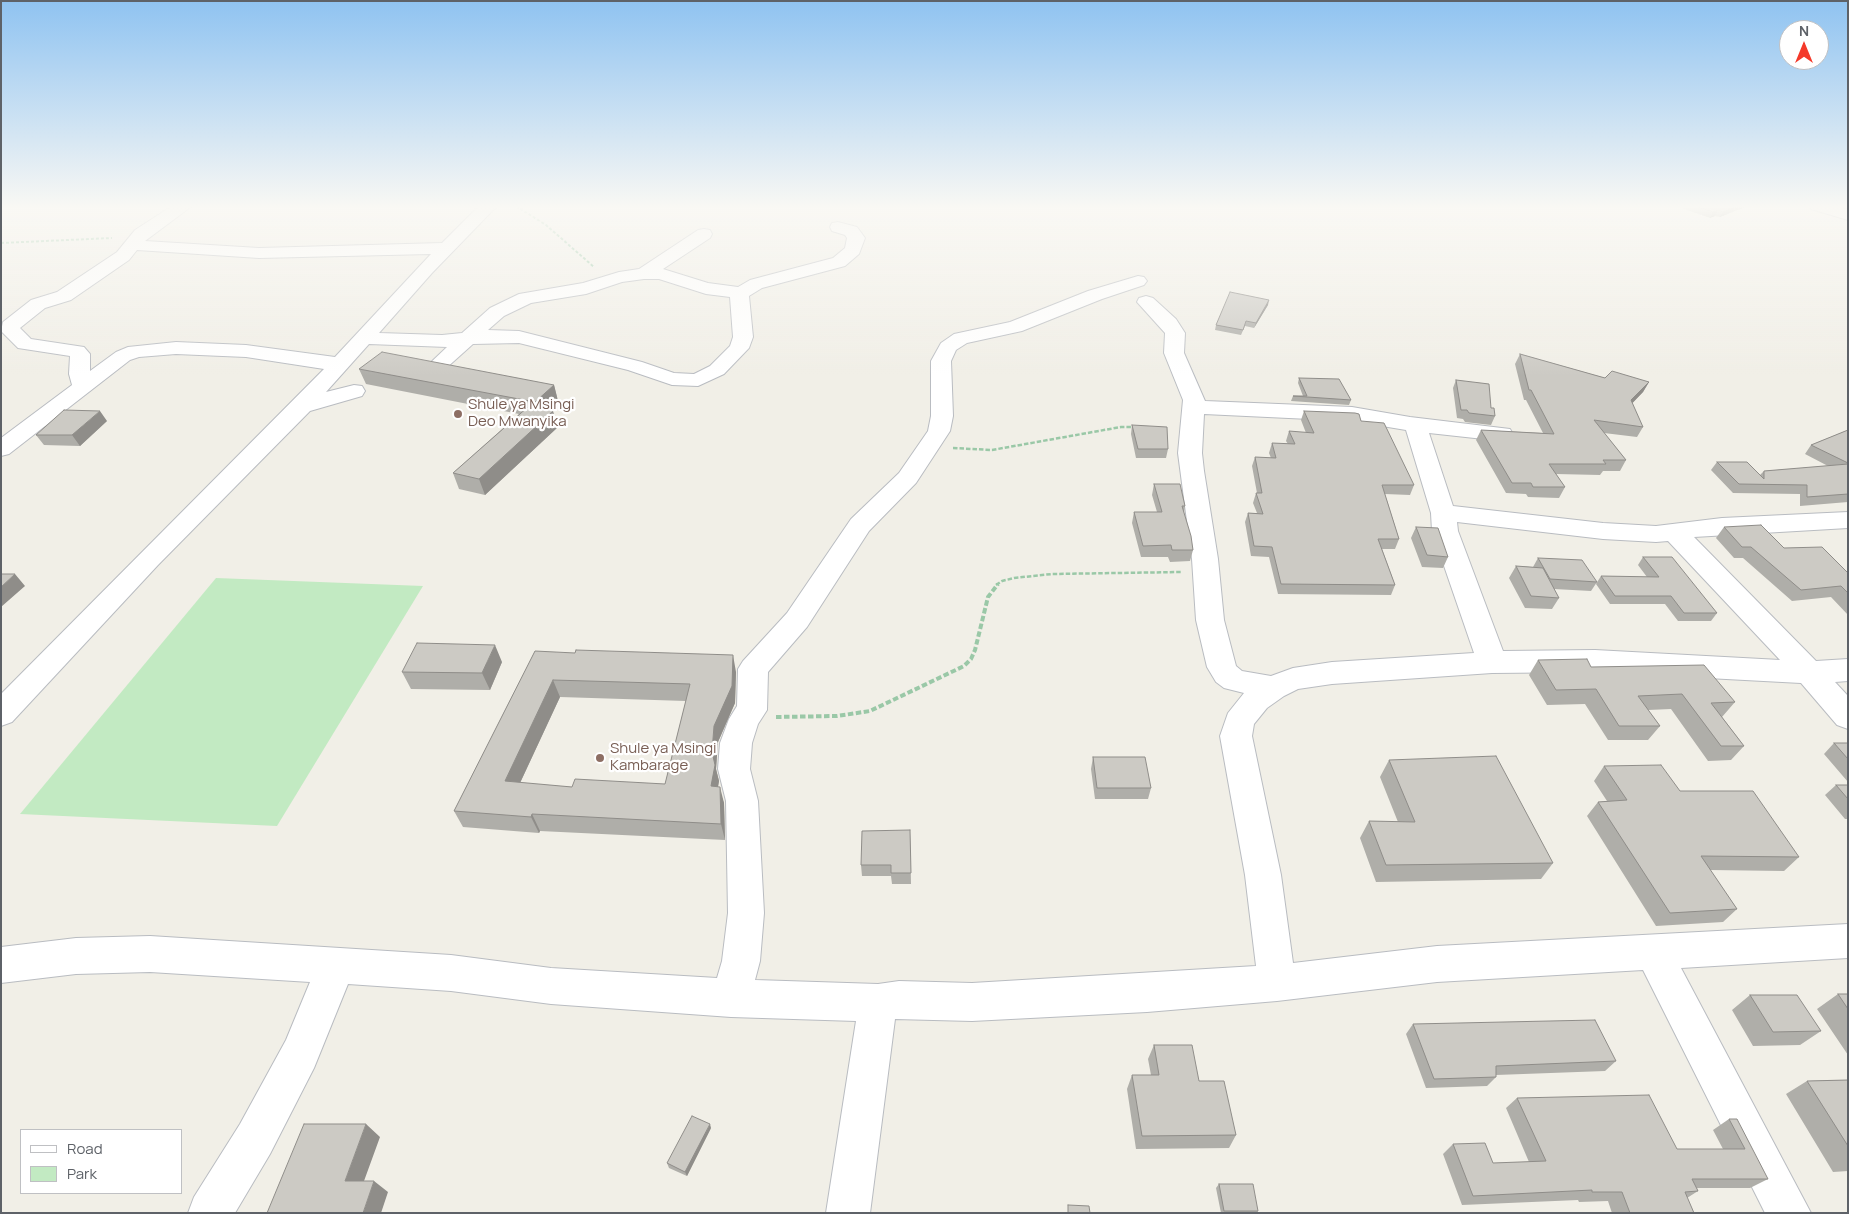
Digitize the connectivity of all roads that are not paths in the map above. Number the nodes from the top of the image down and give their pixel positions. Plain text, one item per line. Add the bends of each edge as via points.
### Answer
1 (113, 263) edge
2 (434, 263) edge
3 (661, 263) edge
4 (837, 263) edge
5 (644, 274) junction
6 (741, 293) junction
7 (363, 338) junction
8 (467, 339) junction
9 (341, 363) junction
10 (437, 366) edge
11 (83, 386) junction
12 (354, 391) dead end
13 (302, 406) junction
14 (1195, 407) junction
15 (1415, 424) junction
16 (1502, 434) edge
17 (1, 449) edge
18 (1443, 513) junction
19 (1848, 520) edge
20 (1675, 533) junction
21 (1492, 662) junction
22 (1848, 670) edge
23 (1809, 672) junction
24 (1272, 688) junction
25 (1, 714) edge
26 (1848, 717) edge
27 (1848, 941) edge
28 (1653, 952) junction
29 (1, 965) edge
30 (336, 966) junction
31 (1277, 983) junction
32 (731, 998) junction
33 (878, 1003) junction
34 (210, 1213) edge
35 (848, 1213) edge
36 (1789, 1213) edge

1 - 11 street via 64,296 38,304 13,322 10,329 25,344 77,351
2 - 7 street
3 - 5 street
4 - 6 street via 756,284
5 - 6 street via 660,274 691,285
5 - 8 street via 518,301 497,312
6 - 8 street via 742,337 739,348 717,370 693,381 672,379 528,338
7 - 8 street
7 - 9 street
8 - 10 street
9 - 11 street via 246,351 146,349 123,356
9 - 13 street
11 - 17 street
12 - 13 street
13 - 25 street
14 - 15 street via 1372,416
14 - 24 street via 1190,452 1210,620 1226,674 1234,680
14 - 32 street via 1174,353 1175,333 1142,292 1095,295 1015,327 954,341 942,354 939,431 908,478 860,525 797,620 753,669 752,710 744,719 736,744 734,769 742,801 746,913 741,961
15 - 16 street
15 - 18 street
18 - 20 street via 1603,531
18 - 21 street via 1445,531
19 - 20 street via 1722,526
20 - 23 street
21 - 23 street via 1595,660
21 - 24 street via 1332,673 1293,679
22 - 23 street
23 - 26 street
24 - 31 street via 1244,714 1236,736 1263,875
27 - 28 street
28 - 31 street via 1437,964
28 - 36 street
29 - 30 street via 76,956 150,954
30 - 32 street via 451,973 551,986
30 - 34 street via 300,1054 255,1139
31 - 33 street via 1098,996
32 - 33 street
33 - 35 street

